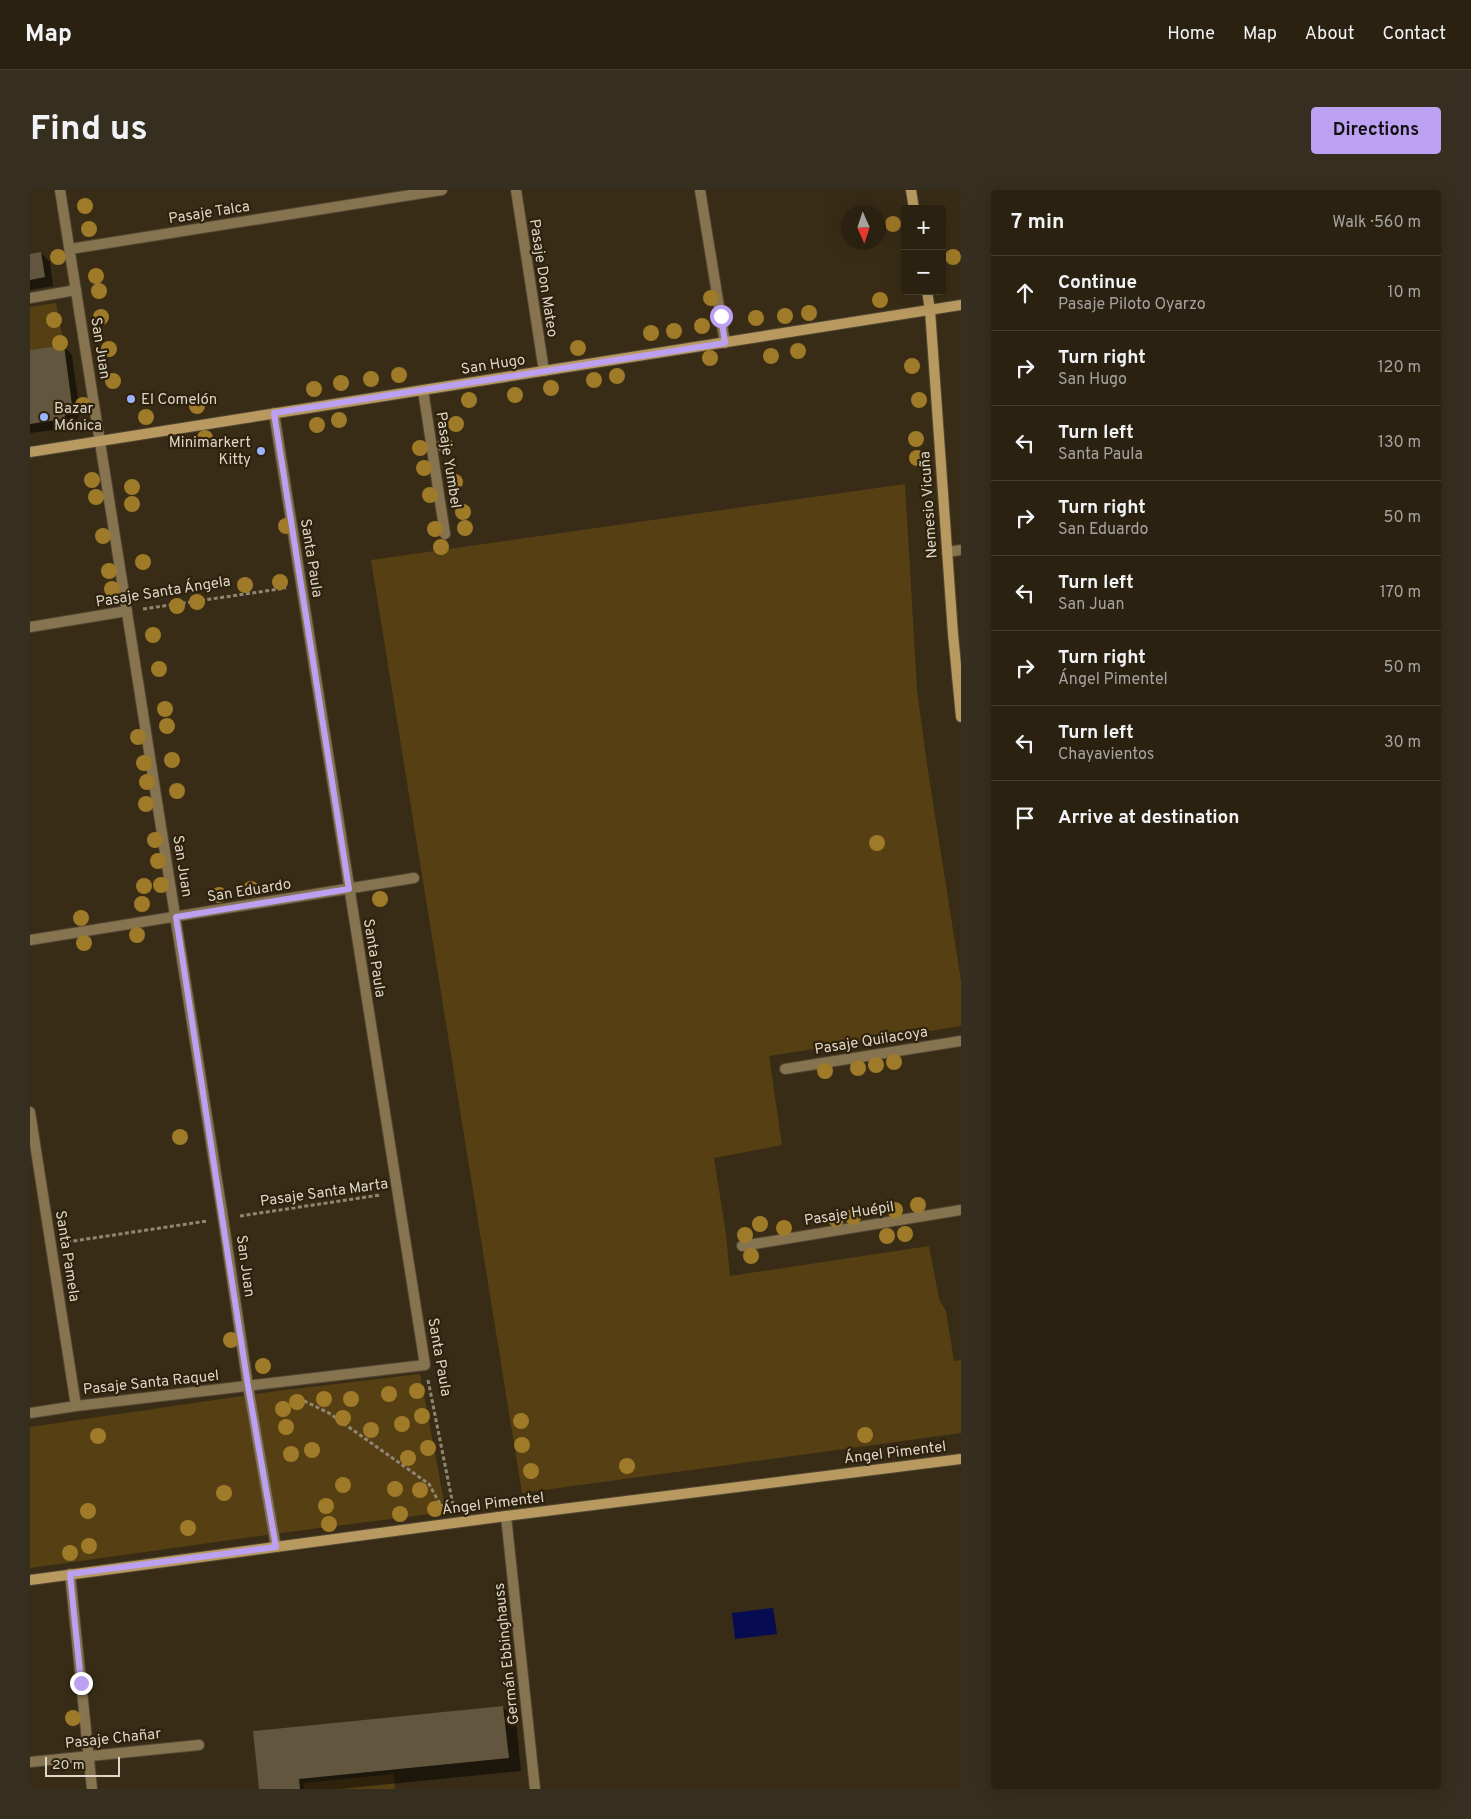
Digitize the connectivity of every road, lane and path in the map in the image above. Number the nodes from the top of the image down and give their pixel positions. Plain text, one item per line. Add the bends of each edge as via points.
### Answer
1 (60, 190) edge
2 (442, 190) edge
3 (516, 190) edge
4 (700, 190) edge
5 (911, 190) edge
6 (913, 205) edge
7 (70, 249) junction
8 (76, 290) junction
9 (928, 295) edge
10 (30, 298) edge
11 (961, 305) edge
12 (930, 310) junction
13 (725, 343) junction
14 (544, 371) junction
15 (423, 390) junction
16 (274, 413) junction
17 (100, 441) junction
18 (30, 452) edge
19 (445, 534) dead end
20 (961, 550) edge
21 (947, 552) junction
22 (301, 586) junction
23 (127, 612) junction
24 (30, 627) edge
25 (961, 716) edge
26 (414, 878) dead end
27 (349, 889) junction
28 (176, 917) junction
29 (30, 940) edge
30 (961, 1041) edge
31 (785, 1068) dead end
32 (30, 1112) edge
33 (398, 1192) junction
34 (961, 1210) edge
35 (255, 1213) dead end
36 (196, 1222) dead end
37 (51, 1244) junction
38 (742, 1246) dead end
39 (425, 1365) junction
40 (248, 1386) junction
41 (292, 1395) dead end
42 (76, 1406) junction
43 (30, 1412) edge
44 (961, 1459) edge
45 (453, 1505) dead end
46 (441, 1506) dead end
47 (506, 1516) junction
48 (276, 1547) junction
49 (70, 1574) junction
50 (30, 1580) edge
51 (199, 1745) dead end
52 (88, 1756) junction
53 (30, 1762) edge
54 (92, 1789) edge
55 (535, 1789) edge

1 - 7 street, San Juan
2 - 7 street, Pasaje Talca
3 - 14 street, Pasaje Don Mateo
4 - 13 street
5 - 6 street
7 - 8 street, San Juan
8 - 10 street
8 - 17 street, San Juan
9 - 12 street, Nemesio Vicuña
11 - 12 street, San Hugo
12 - 13 street, San Hugo
12 - 21 street, Nemesio Vicuña
13 - 14 street, San Hugo
14 - 15 street, San Hugo
15 - 16 street, San Hugo
15 - 19 street, Pasaje Yumbel
16 - 17 street, San Hugo
16 - 22 street, Santa Paula
17 - 18 street, San Hugo
17 - 23 street, San Juan
20 - 21 street
21 - 25 street, Nemesio Vicuña
22 - 23 path, Pasaje Santa Ángela
22 - 27 street, Santa Paula
23 - 24 street, Pasaje Santa Ángela
23 - 28 street, San Juan
26 - 27 street, San Eduardo
27 - 28 street, San Eduardo
27 - 33 street, Santa Paula
28 - 29 street, San Eduardo
28 - 40 street, San Juan
30 - 31 street, Pasaje Quilacoya
32 - 37 street, Santa Pamela
33 - 35 path, Pasaje Santa Marta
33 - 39 street, Santa Paula
34 - 38 street, Pasaje Huépil
36 - 37 path
37 - 42 street, Santa Pamela
39 - 40 street, Pasaje Santa Raquel
39 - 45 path, Santa Paula
40 - 42 street, Pasaje Santa Raquel
40 - 48 street, San Juan
41 - 46 path via 329,1413 429,1484
42 - 43 street, Pasaje Santa Raquel
44 - 47 street, Ángel Pimentel
47 - 48 street, Ángel Pimentel
47 - 55 street, Germán Ebbinghauss
48 - 49 street, Ángel Pimentel
49 - 50 street, Ángel Pimentel
49 - 52 street
51 - 52 street, Pasaje Chañar
52 - 53 street, Pasaje Chañar
52 - 54 street

